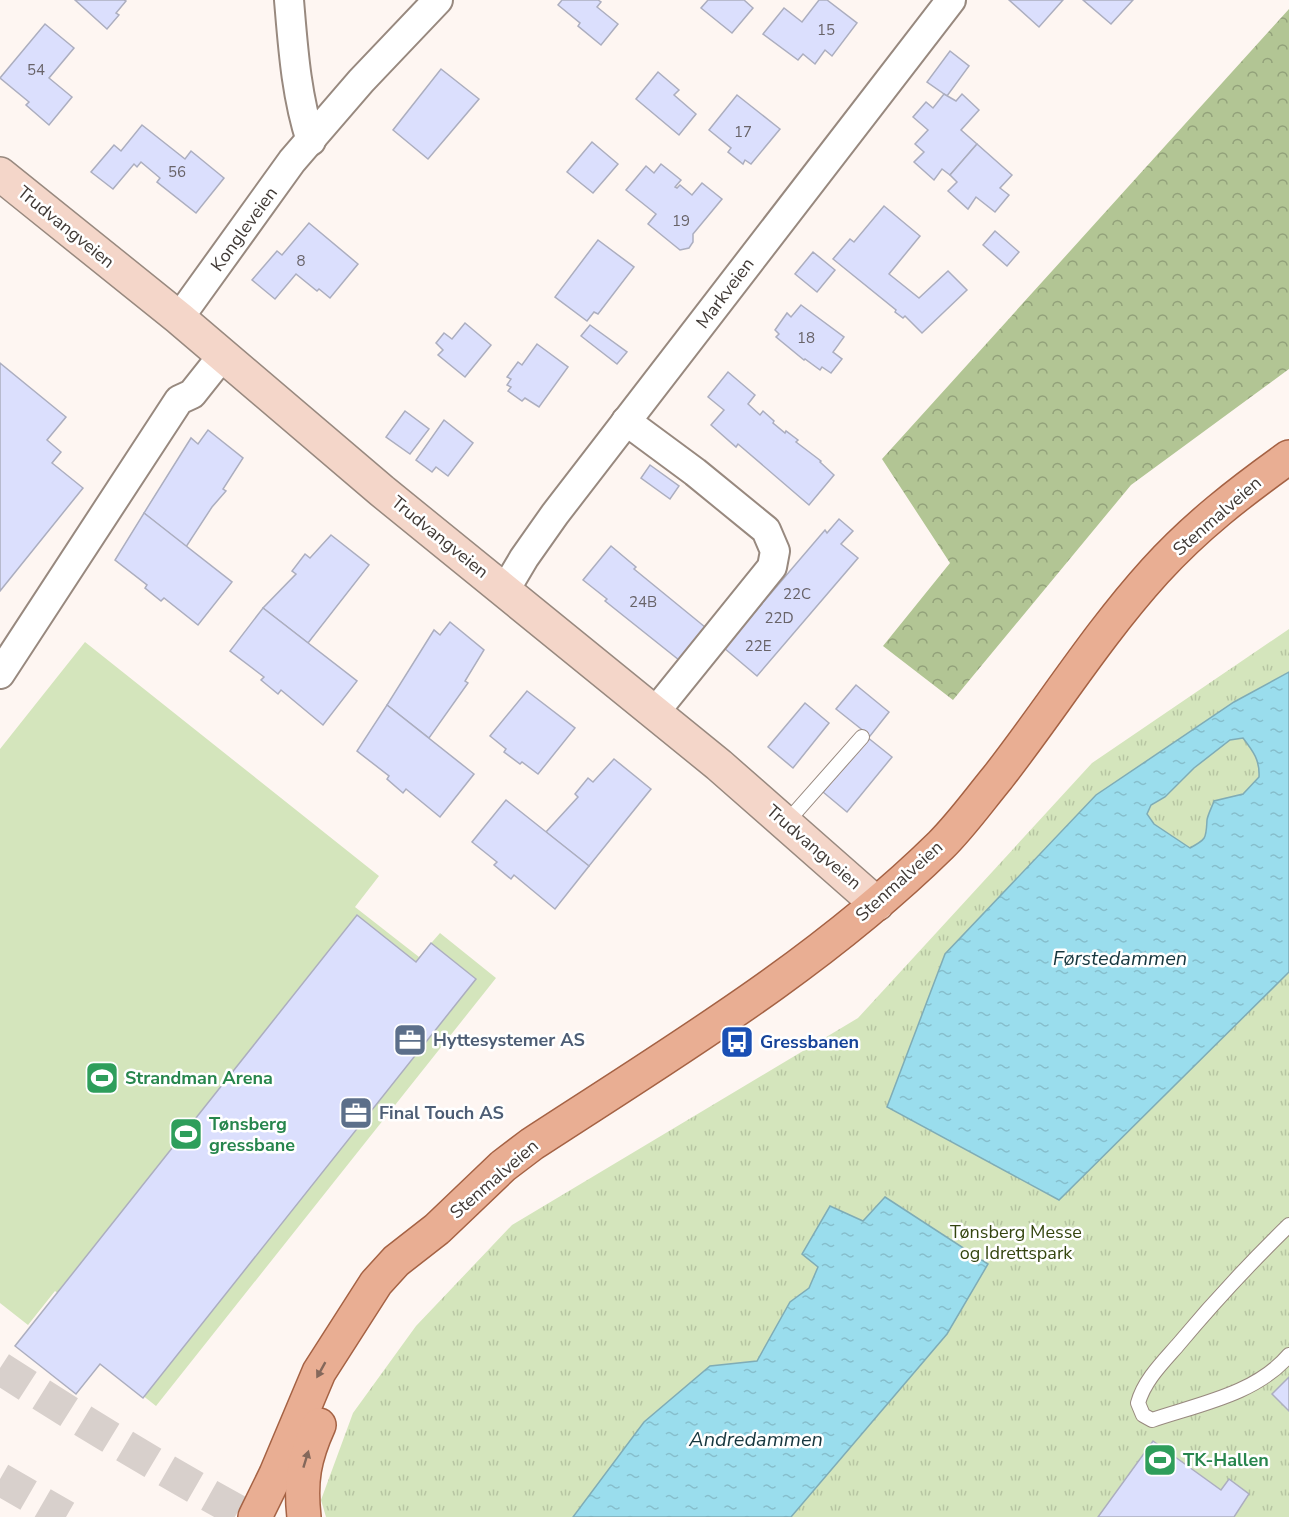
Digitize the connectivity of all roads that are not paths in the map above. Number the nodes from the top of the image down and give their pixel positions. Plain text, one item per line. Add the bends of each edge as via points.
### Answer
1 (289, 0) edge
2 (438, 0) edge
3 (951, 0) edge
4 (311, 141) junction
5 (0, 174) edge
6 (179, 318) junction
7 (223, 355) junction
8 (626, 421) junction
9 (1289, 457) edge
10 (505, 590) junction
11 (0, 674) edge
12 (655, 712) junction
13 (862, 737) dead end
14 (786, 823) junction
15 (877, 903) junction
16 (1289, 1225) edge
17 (437, 1229) junction
18 (1289, 1354) edge
19 (255, 1517) edge
20 (304, 1517) edge

1 - 4 street via 294,63
2 - 4 street, Kongleveien via 361,81
3 - 8 street, Markveien
4 - 6 street, Kongleveien via 292,161
5 - 6 main road, Trudvangveien
6 - 7 main road, Trudvangveien
7 - 10 main road, Trudvangveien
7 - 11 street via 192,394 179,400
8 - 10 street, Markveien via 555,514
8 - 12 street via 749,515 766,530 775,551 772,567
9 - 15 main road, Stenmalveien via 1231,498 1155,571 964,820
10 - 12 main road, Trudvangveien
12 - 14 main road, Trudvangveien
13 - 14 lane
14 - 15 main road, Trudvangveien
15 - 17 main road, Stenmalveien via 768,989 532,1144
16 - 18 lane via 1249,1263 1150,1378 1138,1403 1141,1412 1152,1420 1244,1388 1278,1368
17 -> 19 main road, Stenmalveien via 396,1261 363,1303 320,1372
20 -> 17 main road, Stenmalveien via 303,1467 328,1404 361,1342

